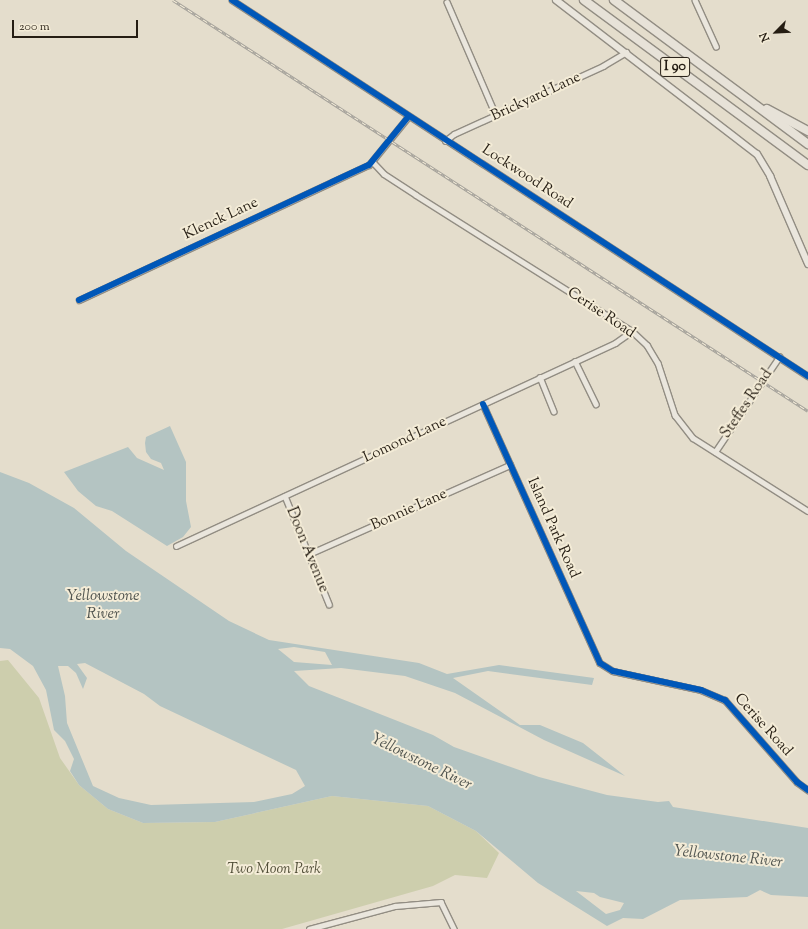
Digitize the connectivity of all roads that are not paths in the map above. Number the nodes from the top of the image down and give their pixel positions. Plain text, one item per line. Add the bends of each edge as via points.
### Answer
1 (232, 0) edge
2 (556, 0) edge
3 (584, 0) edge
4 (614, 0) edge
5 (695, 0) edge
6 (447, 2) dead end
7 (716, 46) dead end
8 (626, 52) junction
9 (710, 70) junction
10 (496, 115) junction
11 (408, 117) junction
12 (808, 131) edge
13 (766, 134) junction
14 (445, 141) junction
15 (808, 144) edge
16 (373, 162) junction
17 (808, 165) edge
18 (808, 168) edge
19 (808, 264) edge
20 (79, 300) dead end
21 (632, 331) junction
22 (779, 357) junction
23 (575, 361) junction
24 (808, 376) edge
25 (540, 377) junction
26 (483, 404) junction
27 (596, 404) dead end
28 (554, 411) dead end
29 (715, 452) junction
30 (510, 465) junction
31 (285, 496) junction
32 (808, 511) edge
33 (176, 546) dead end
34 (309, 554) junction
35 (329, 604) dead end
36 (600, 663) joint
37 (808, 790) edge
38 (310, 929) edge
39 (454, 929) edge

1 - 11 street, Lockwood Road
2 - 8 street
3 - 13 highway, I 90
4 - 9 highway, I 90
5 - 7 street
6 - 10 street
8 - 10 street, Brickyard Lane via 603,66
8 - 19 street via 757,154 770,176
9 - 12 highway via 772,112
9 - 15 highway, I 90
10 - 14 street, Brickyard Lane
11 - 14 street, Lockwood Road
11 - 16 street
13 - 17 highway, I 90
13 - 18 highway
14 - 22 street, Lockwood Road
16 - 20 street, Klenck Lane
16 - 21 street, Cerise Road via 384,174 416,195
21 - 23 street, Lomond Lane via 615,343
21 - 29 street, Cerise Road via 647,345 658,363 675,415 693,438
22 - 24 street, Lockwood Road
22 - 29 street, Steffes Road
23 - 25 street, Lomond Lane
23 - 27 street
25 - 26 street, Lomond Lane
25 - 28 street
26 - 30 street, Island Park Road
26 - 31 street, Lomond Lane
29 - 32 street, Cerise Road
30 - 34 street, Bonnie Lane
30 - 36 street, Island Park Road
31 - 33 street, Lomond Lane
31 - 34 street, Doon Avenue
34 - 35 street, Doon Avenue
36 - 37 street, Cerise Road via 612,671 701,690 725,700 797,782
38 - 39 street via 395,906 441,902

